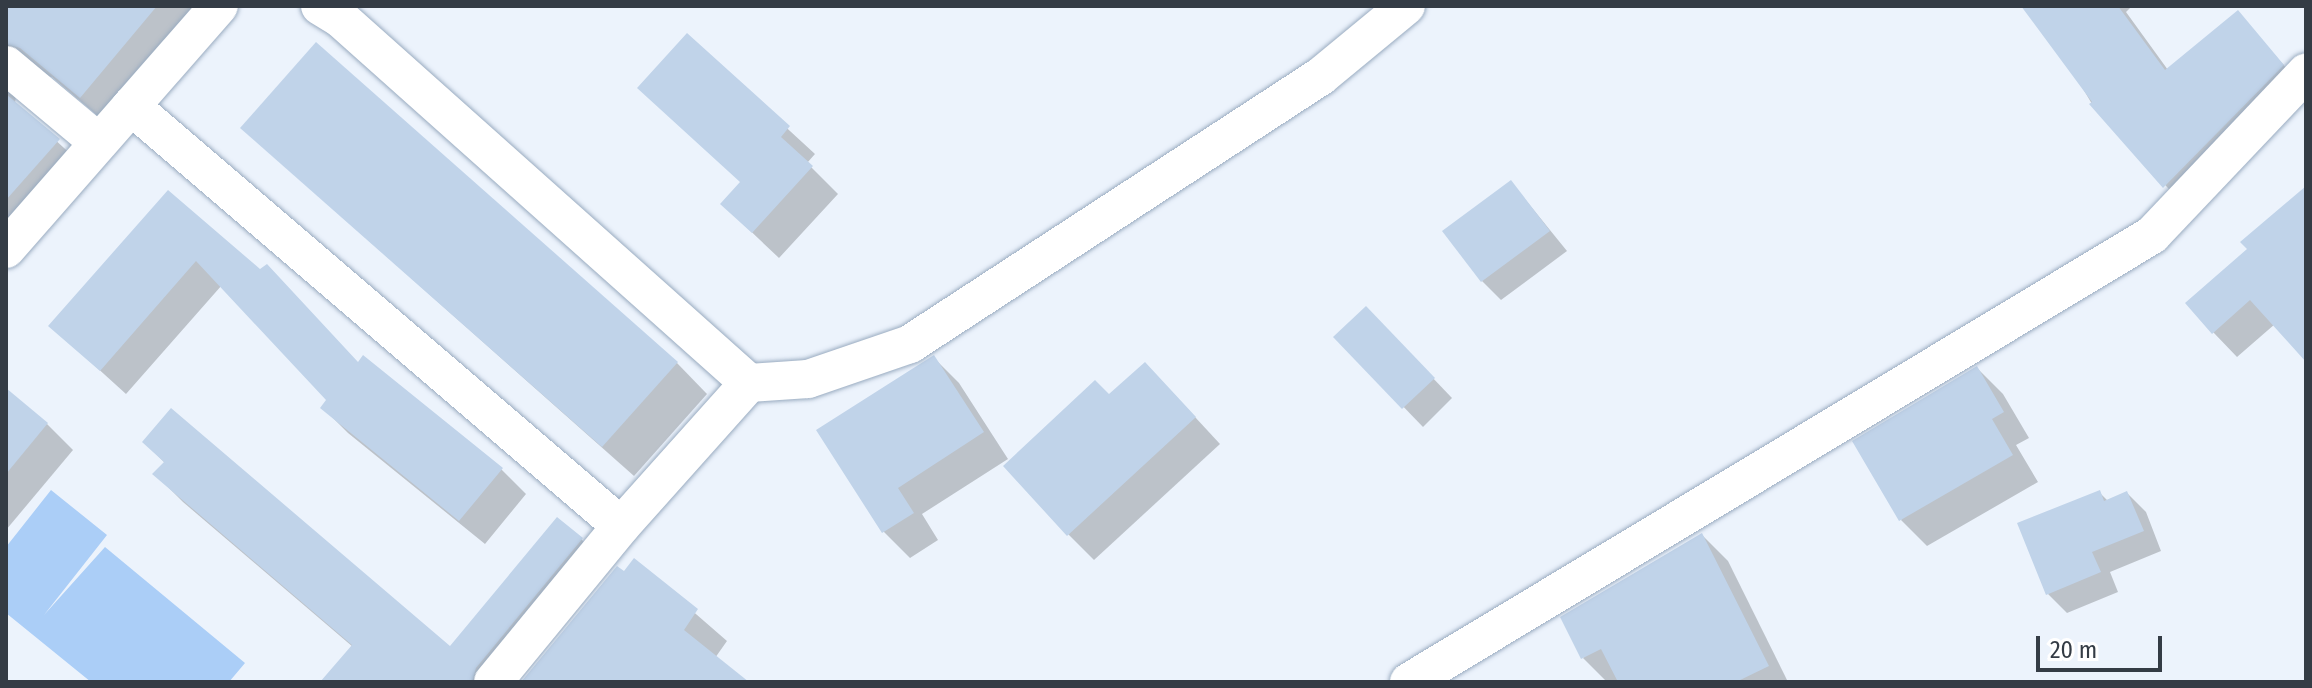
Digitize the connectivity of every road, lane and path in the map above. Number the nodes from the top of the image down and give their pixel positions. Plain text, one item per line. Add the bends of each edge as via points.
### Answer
1 (219, 6) edge
2 (320, 6) edge
3 (1406, 6) edge
4 (6, 65) edge
5 (2306, 73) edge
6 (131, 106) junction
7 (98, 142) junction
8 (6, 249) edge
9 (749, 383) junction
10 (621, 526) junction
11 (493, 682) edge
12 (1409, 682) edge

1 - 6 street
2 - 9 street via 340,18
3 - 9 street via 1321,76 910,344 808,379
4 - 7 street
5 - 12 street via 2152,235
6 - 7 street
6 - 10 street
7 - 8 street
9 - 10 street
10 - 11 street

